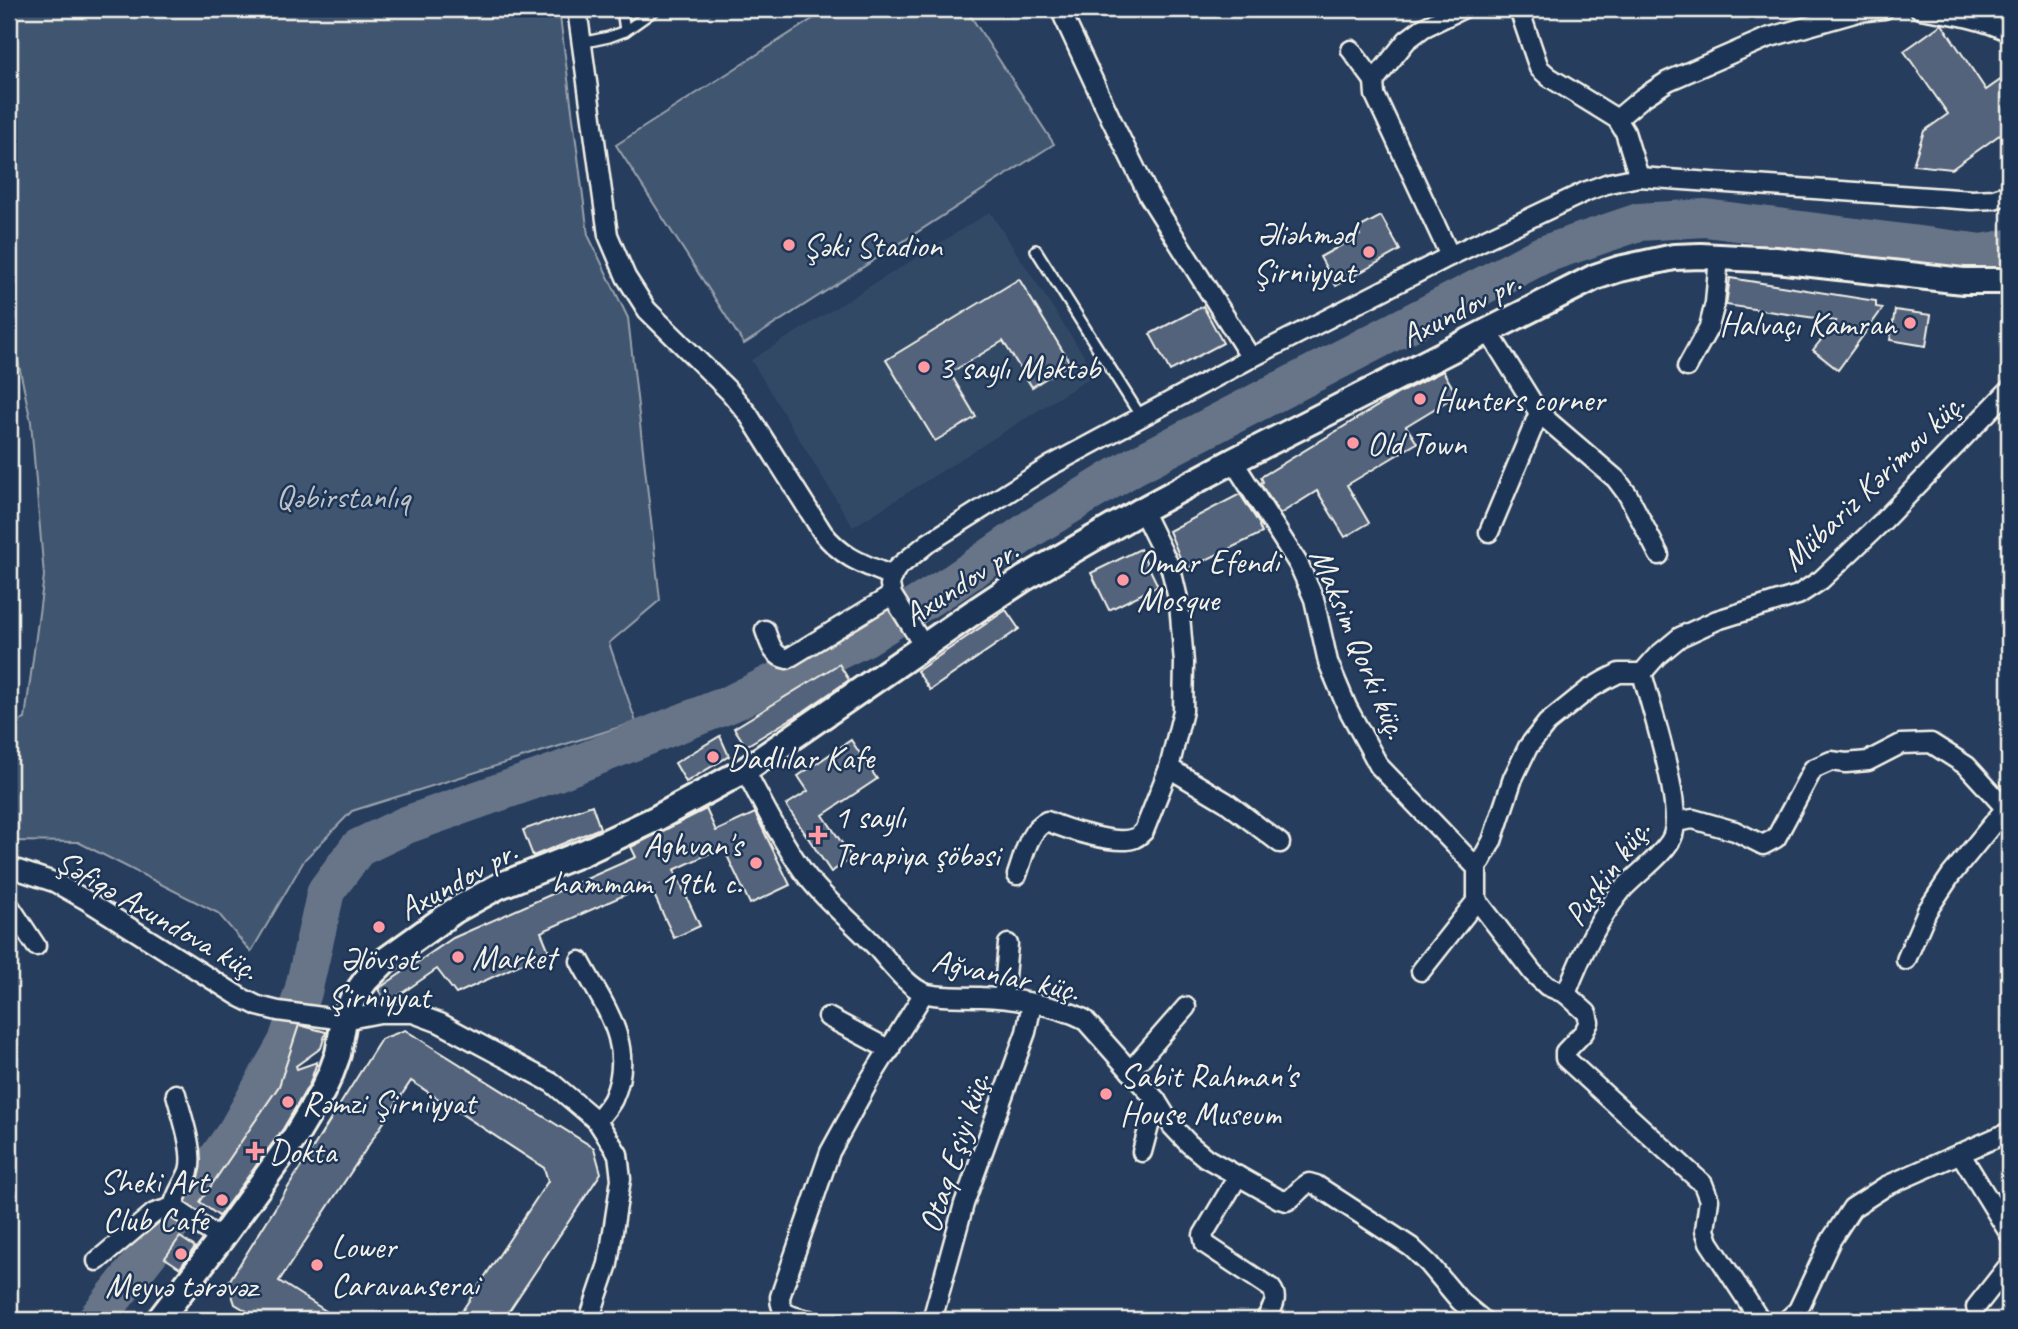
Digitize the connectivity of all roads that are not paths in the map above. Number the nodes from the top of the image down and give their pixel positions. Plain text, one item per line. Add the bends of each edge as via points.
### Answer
1 (577, 9) edge
2 (622, 9) edge
3 (656, 9) edge
4 (1060, 9) edge
5 (1462, 9) edge
6 (1519, 9) edge
7 (1884, 9) edge
8 (1920, 9) edge
9 (625, 31) junction
10 (2009, 32) edge
11 (581, 43) junction
12 (1351, 50) dead end
13 (1374, 81) junction
14 (1617, 119) junction
15 (1639, 177) junction
16 (2009, 194) edge
17 (1036, 250) dead end
18 (1450, 256) junction
19 (1719, 257) junction
20 (2009, 281) edge
21 (1488, 331) junction
22 (1251, 358) junction
23 (1687, 367) dead end
24 (2009, 390) edge
25 (1539, 413) junction
26 (1141, 418) junction
27 (1233, 461) junction
28 (1142, 510) junction
29 (1489, 532) dead end
30 (1659, 555) dead end
31 (892, 576) junction
32 (891, 595) junction
33 (765, 630) dead end
34 (918, 636) junction
35 (1642, 673) junction
36 (1169, 768) junction
37 (745, 770) junction
38 (2007, 810) edge
39 (1675, 822) junction
40 (1280, 843) dead end
41 (9, 867) edge
42 (1477, 868) junction
43 (1017, 875) dead end
44 (1477, 900) junction
45 (9, 905) edge
46 (1008, 944) dead end
47 (36, 946) dead end
48 (1906, 960) dead end
49 (580, 961) dead end
50 (1421, 971) dead end
51 (924, 993) junction
52 (1566, 994) junction
53 (1003, 998) junction
54 (1032, 1004) junction
55 (1186, 1007) dead end
56 (828, 1017) dead end
57 (344, 1020) junction
58 (890, 1050) junction
59 (1130, 1071) junction
60 (176, 1094) dead end
61 (1156, 1100) junction
62 (597, 1121) junction
63 (2009, 1132) edge
64 (1142, 1152) dead end
65 (1960, 1153) junction
66 (1238, 1176) junction
67 (173, 1206) junction
68 (2009, 1233) edge
69 (221, 1240) junction
70 (97, 1261) dead end
71 (2009, 1265) edge
72 (1976, 1307) dead end
73 (1798, 1317) edge
74 (159, 1320) edge
75 (589, 1320) edge
76 (810, 1320) edge
77 (932, 1320) edge
78 (1265, 1320) edge
79 (1483, 1320) edge
80 (1760, 1320) edge

1 - 11 street
2 - 9 lane
3 - 9 lane
4 - 22 street via 1149,196
5 - 13 street via 1407,40
6 - 14 street via 1539,68
7 - 14 street via 1767,38 1668,81
8 - 10 street
9 - 11 lane
11 - 31 street via 608,235 626,277 647,310 748,414 834,546 854,561
12 - 13 street
13 - 18 street via 1375,95
14 - 15 street
15 - 16 street via 1972,200
15 - 18 street via 1587,191
17 - 26 lane
18 - 22 street
19 - 20 street, Axundov pr. via 1963,281
19 - 21 street, Axundov pr. via 1674,257 1619,269
19 - 23 street via 1709,327
21 - 25 street
21 - 27 street, Axundov pr.
22 - 26 street
24 - 35 street, Mübariz Kərimov küç. via 1821,580 1798,595 1717,620 1680,637
25 - 29 street
25 - 30 street via 1616,480
26 - 31 street via 991,502 908,558
27 - 28 street, Axundov pr.
27 - 42 street, Maksim Qorki küç. via 1299,565 1314,599 1328,662 1379,766
28 - 34 street, Axundov pr.
28 - 36 street via 1171,569 1180,603 1183,711
31 - 32 street
32 - 33 street via 787,659 773,651
32 - 34 street
34 - 37 street, Axundov pr.
35 - 39 street, Puşkin küç. via 1672,790
35 - 42 street via 1619,673 1605,680 1547,723 1518,767 1492,841
36 - 40 street via 1226,802
36 - 43 street via 1144,831 1136,838 1122,840 1067,830 1048,821 1031,835
37 - 51 street, Ağvanlar küç. via 803,871
37 - 57 street, Axundov pr. via 657,818 499,886 454,911 387,959 353,998
38 - 39 street, Puşkin küç. via 1967,766 1931,743 1901,744 1868,761 1831,761 1813,769 1776,838 1763,845 1693,819
38 - 48 street via 1951,875 1927,911
39 - 52 street, Puşkin küç. via 1667,846 1622,890 1603,918
41 - 57 street, Şəfiqə Axundova küç. via 54,882 97,906 258,1006
42 - 44 street
44 - 50 street
44 - 52 street via 1533,973
45 - 47 street
46 - 53 street
49 - 62 street via 621,1042 620,1079 612,1101
51 - 53 street, Ağvanlar küç.
51 - 58 street
52 - 80 street via 1587,1013 1589,1022 1565,1058 1703,1184 1709,1200 1705,1230 1709,1242
53 - 54 street, Ağvanlar küç.
54 - 59 street, Ağvanlar küç. via 1084,1019
54 - 77 street, Otaq Eşiyi küç. via 964,1204
55 - 59 street
56 - 58 street
57 - 62 street, Şəfiqə Axundova küç. via 413,1013 439,1023 552,1083
57 - 69 street, Axundov pr. via 338,1054 322,1092
58 - 76 street via 830,1152 780,1297 784,1312
59 - 61 street, Ağvanlar küç.
60 - 67 street via 191,1156
61 - 64 street
61 - 66 street, Ağvanlar küç. via 1189,1144
62 - 75 street, Şəfiqə Axundova küç. via 618,1154 621,1179 608,1264
63 - 65 street
65 - 68 street
65 - 73 street via 1886,1186 1852,1208 1831,1240
66 - 78 street via 1203,1235 1205,1244 1272,1287 1276,1300
66 - 79 street, Ağvanlar küç. via 1287,1201 1303,1186 1316,1185 1411,1247
67 - 69 street
67 - 70 street via 154,1213
69 - 74 street, Axundov pr.
71 - 72 street

